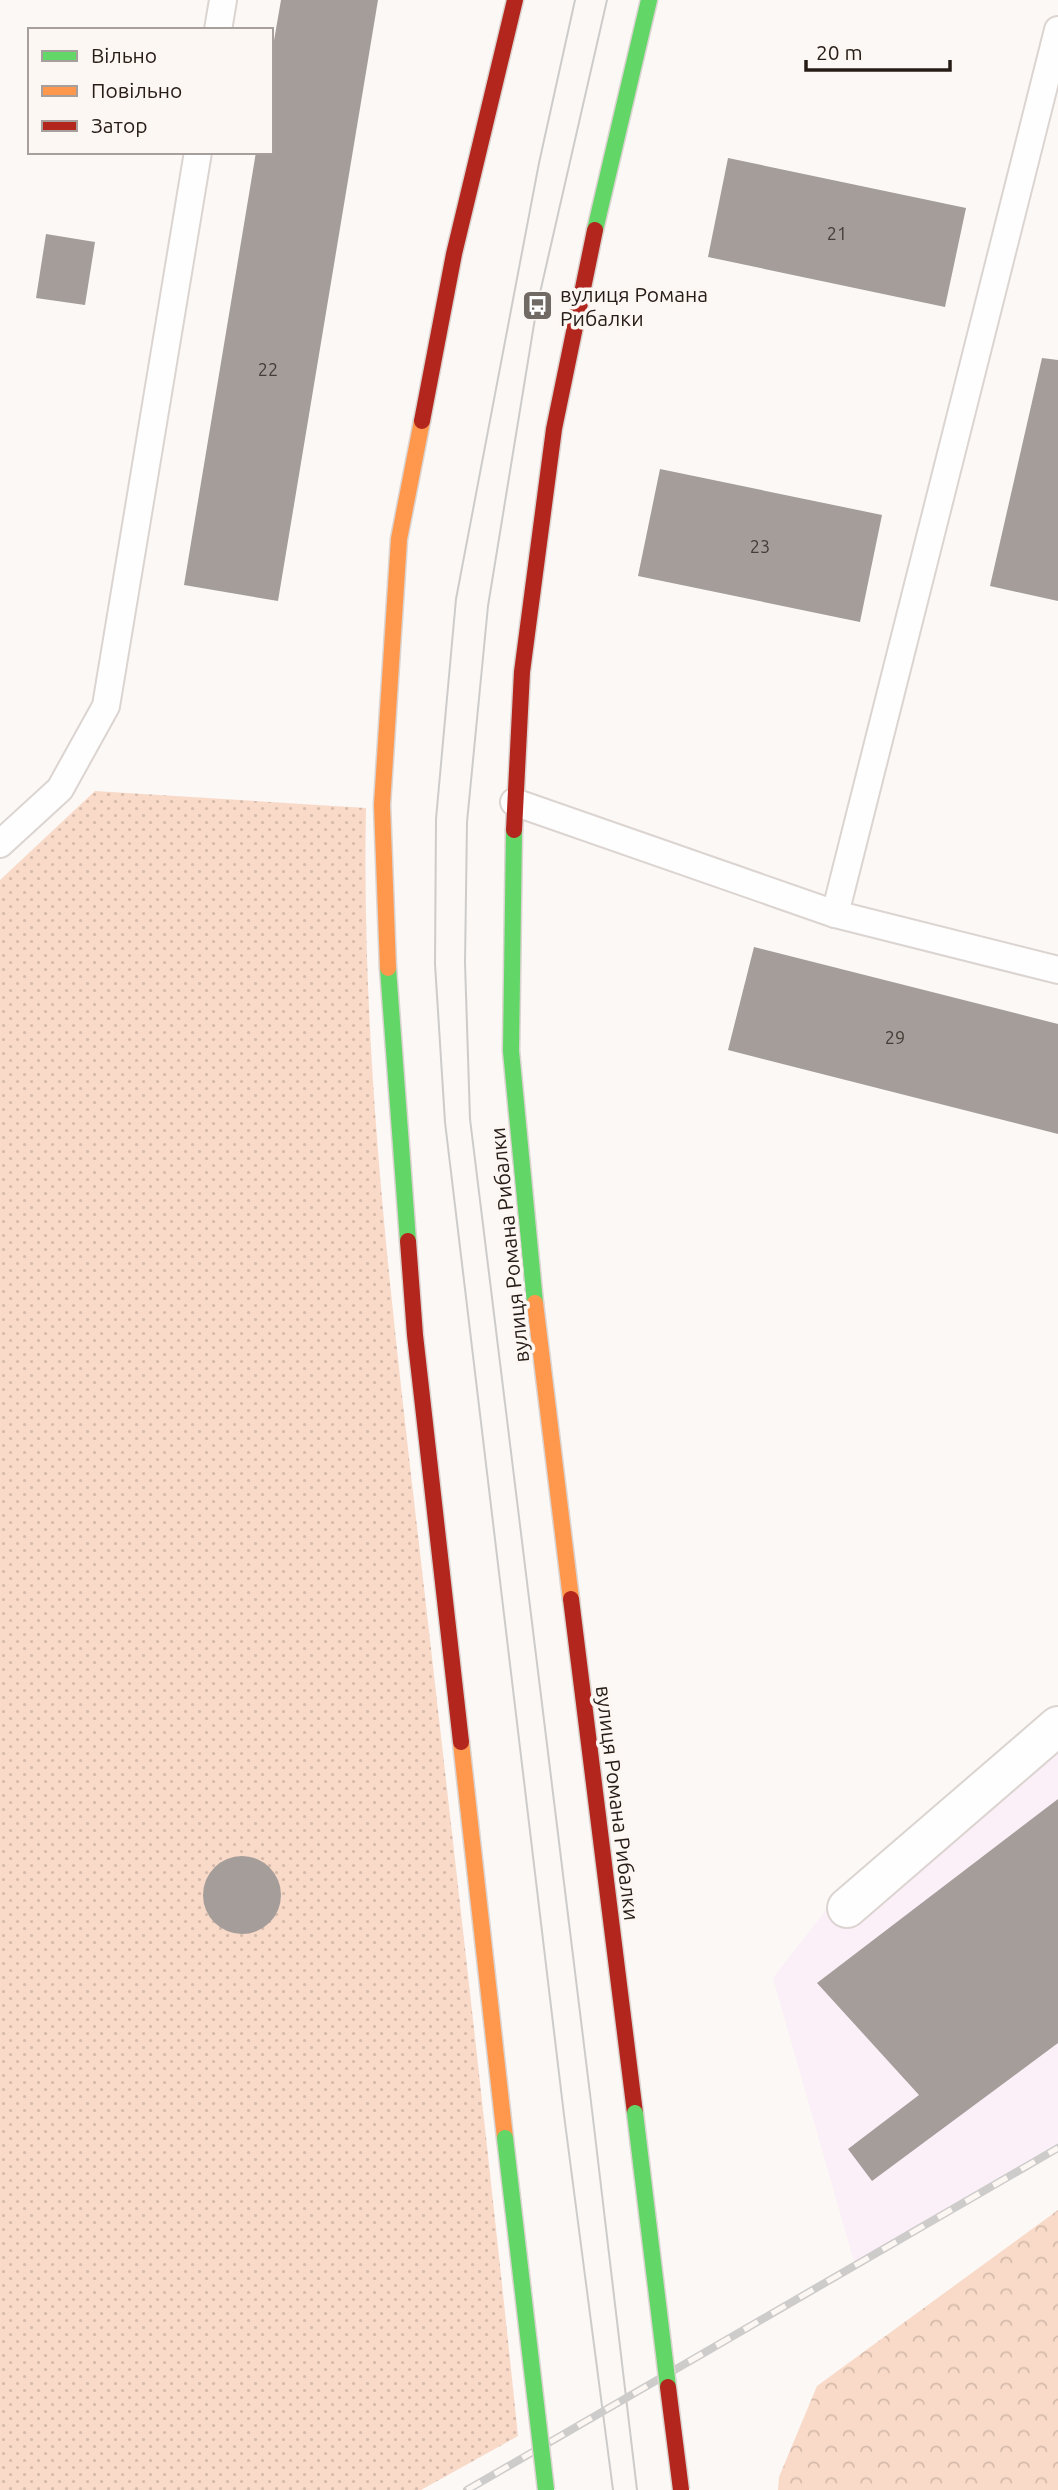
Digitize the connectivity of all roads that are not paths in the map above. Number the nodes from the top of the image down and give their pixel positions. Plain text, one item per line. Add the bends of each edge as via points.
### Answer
1 (223, 0) edge
2 (515, 0) edge
3 (649, 0) edge
4 (218, 28) edge
5 (1058, 30) edge
6 (198, 154) edge
7 (514, 802) junction
8 (0, 844) edge
9 (835, 914) junction
10 (1058, 970) edge
11 (1058, 1726) edge
12 (848, 1908) dead end
13 (546, 2490) edge
14 (681, 2490) edge

1 - 4 lane
2 - 13 main road, bridge via 454,254 399,540 382,805 389,1001 415,1335
3 - 7 main road, вулиця Романа Рибалки via 599,208 554,429 522,672
5 - 9 lane
6 - 8 lane via 106,706 60,789
7 - 9 lane
7 - 14 main road, вулиця Романа Рибалки, bridge via 512,1051 532,1282
9 - 10 lane
11 - 12 street

